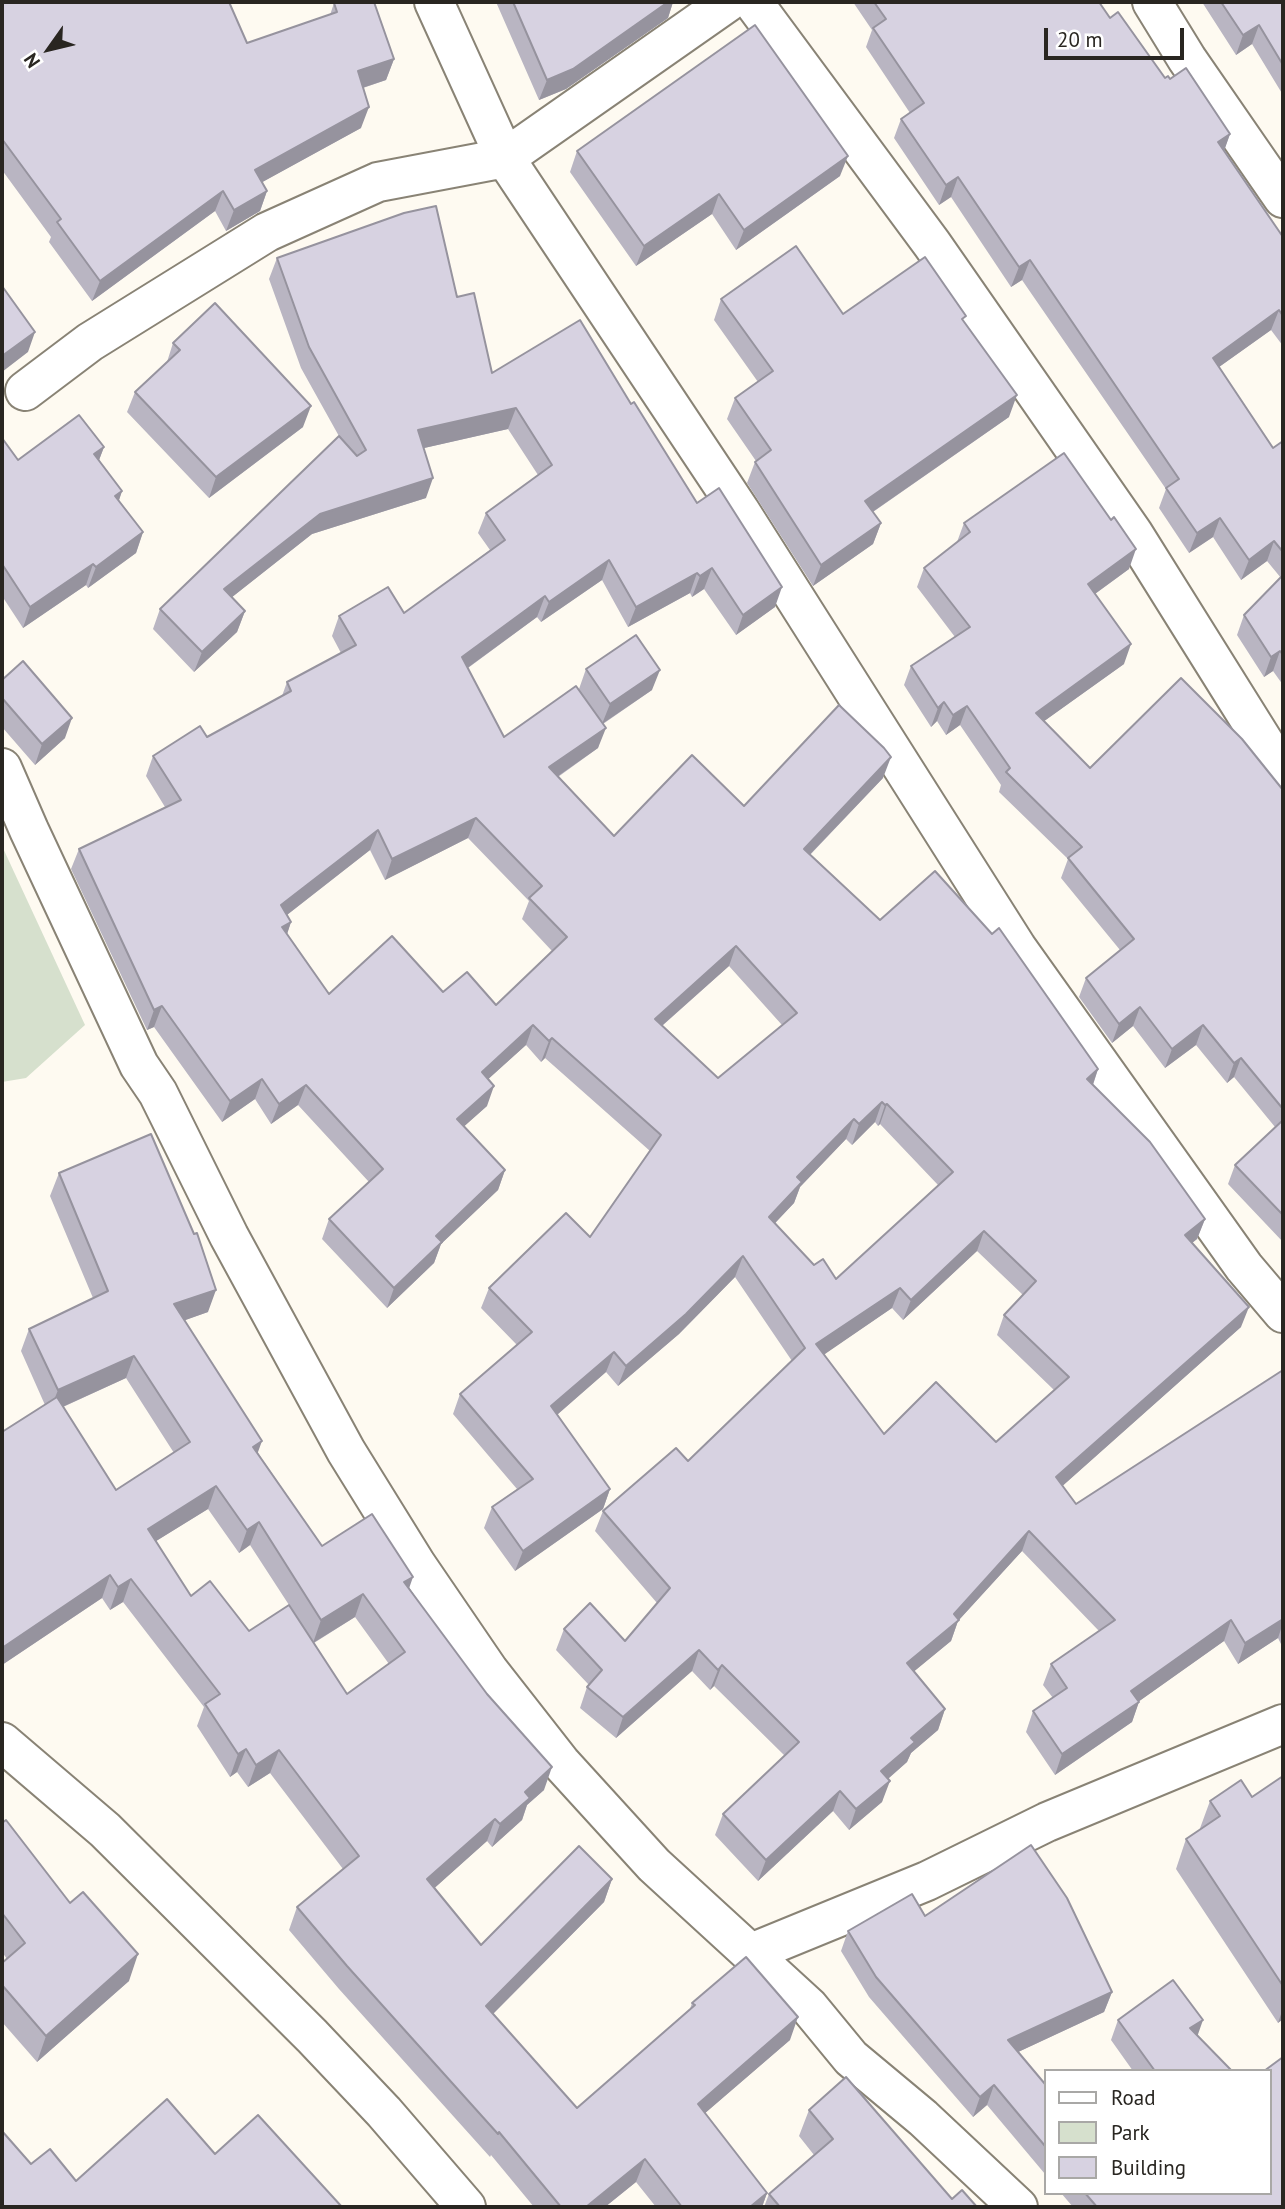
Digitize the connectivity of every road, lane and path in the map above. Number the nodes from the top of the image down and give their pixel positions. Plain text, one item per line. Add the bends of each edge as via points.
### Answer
1 (434, 2) edge
2 (729, 2) edge
3 (753, 2) edge
4 (1152, 2) edge
5 (505, 158) junction
6 (1283, 198) edge
7 (25, 391) dead end
8 (2, 768) edge
9 (1283, 773) edge
10 (1283, 1313) edge
11 (1283, 1724) edge
12 (2, 1742) edge
13 (751, 1953) junction
14 (466, 2207) edge
15 (1018, 2207) edge

1 - 5 street
2 - 5 street
3 - 9 street via 932,244 1133,533
4 - 6 street
5 - 7 street via 378,182 267,232 90,342
5 - 10 street via 740,511 1017,948 1244,1267
8 - 13 street via 139,1065 158,1093 229,1236 346,1451 416,1564 489,1671 561,1763 654,1865
11 - 13 street
12 - 14 street via 105,1830 312,2036
13 - 15 street via 809,2007 851,2058

